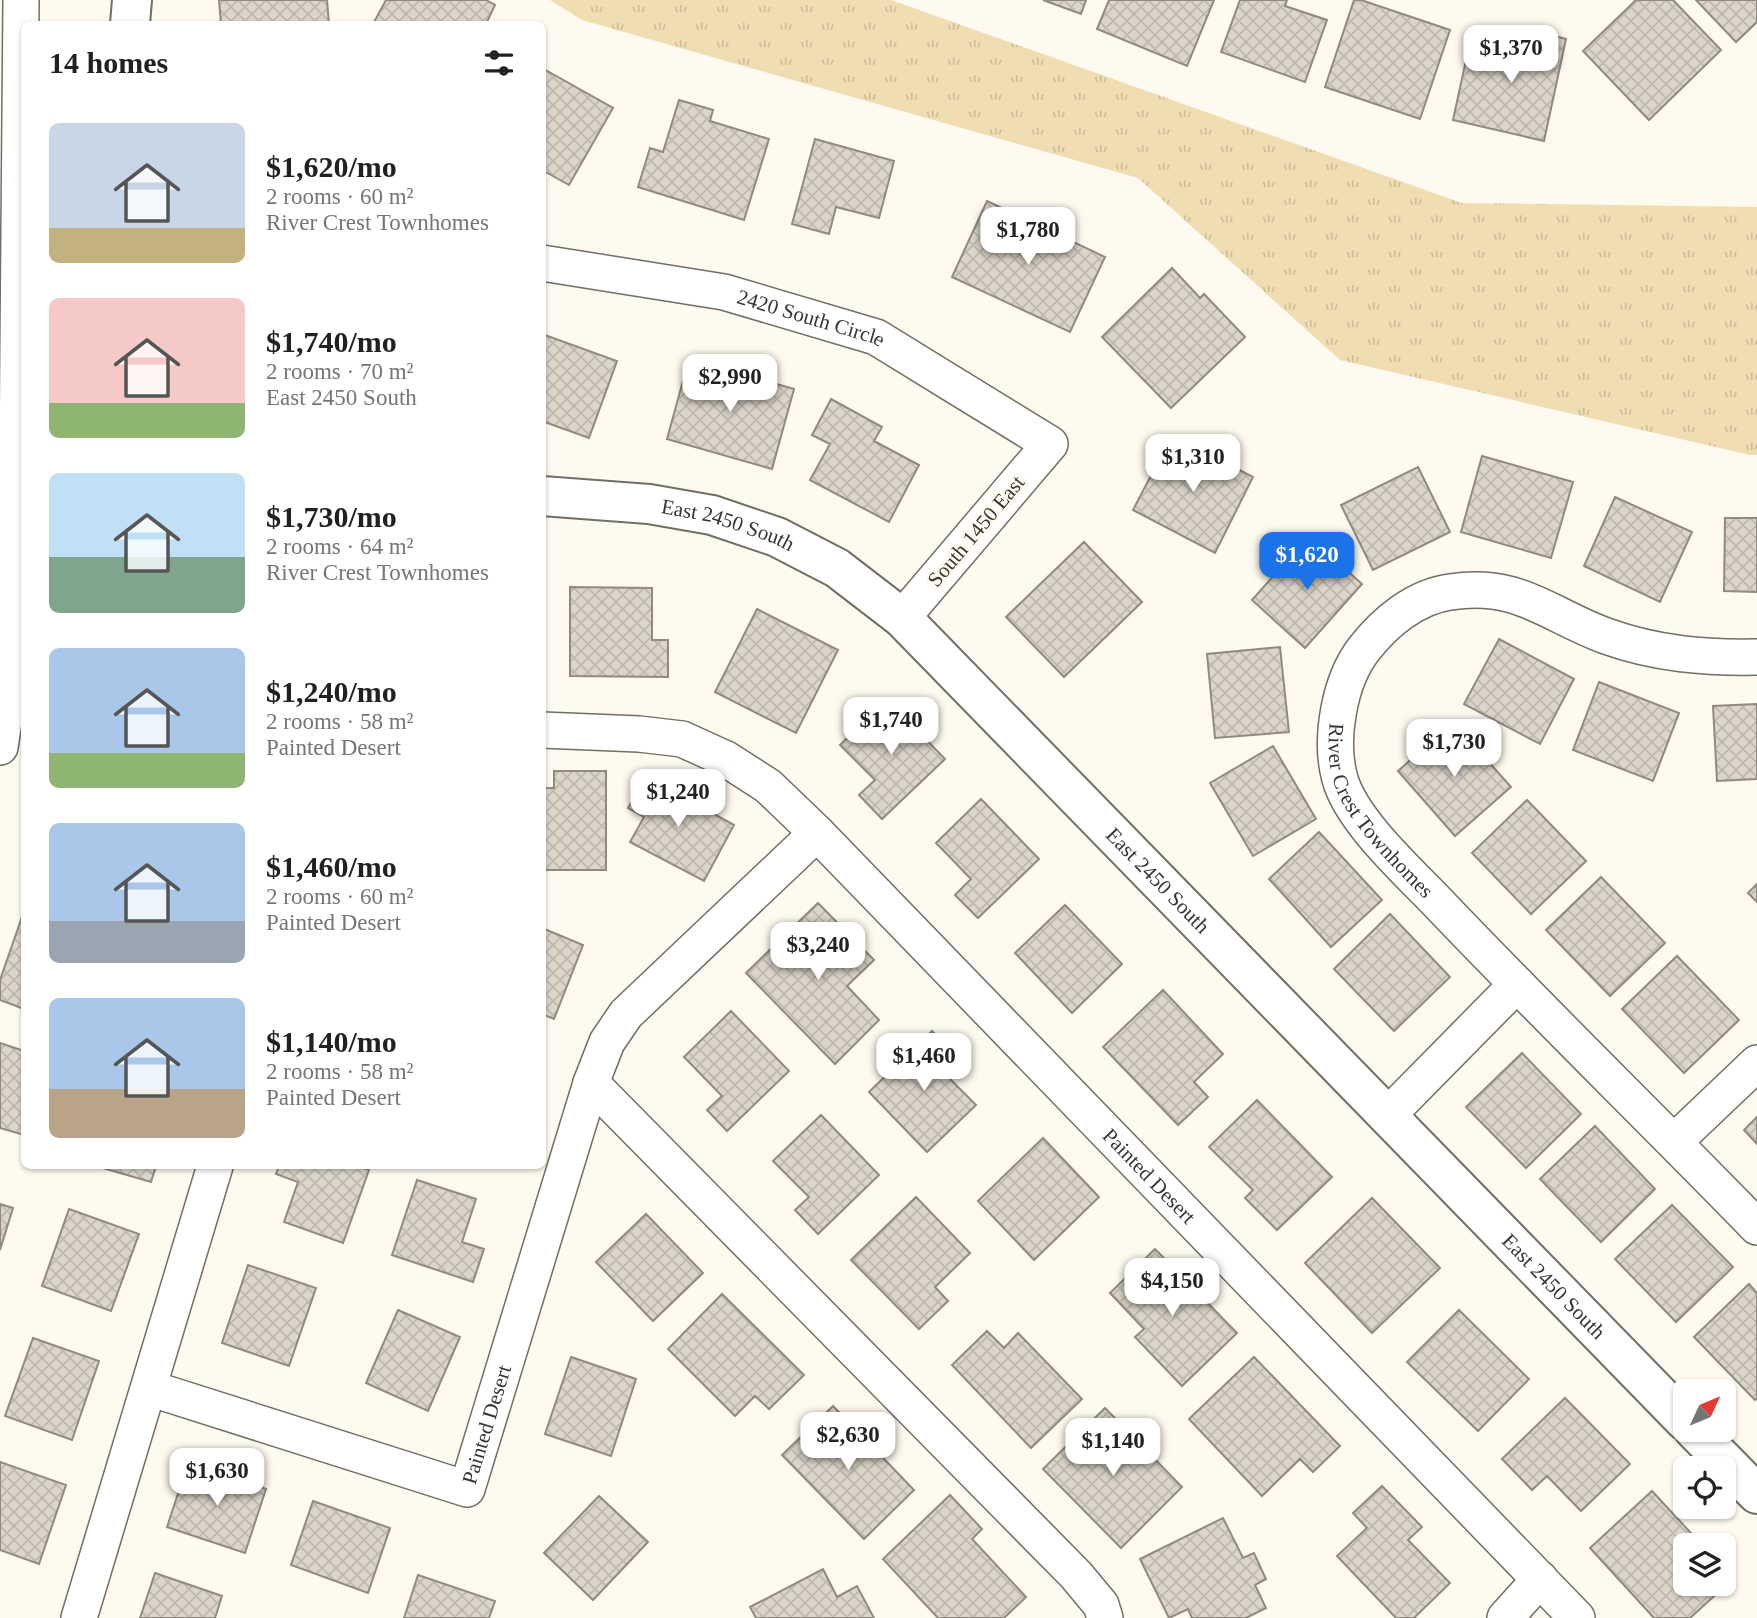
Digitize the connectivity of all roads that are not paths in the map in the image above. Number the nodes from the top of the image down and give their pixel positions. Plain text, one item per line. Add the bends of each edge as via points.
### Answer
1 (21, 0) edge
2 (132, 0) edge
3 (130, 21) edge
4 (546, 264) edge
5 (1050, 444) joint
6 (546, 496) edge
7 (20, 582) edge
8 (902, 618) junction
9 (1757, 657) edge
10 (546, 730) edge
11 (0, 747) edge
12 (817, 833) junction
13 (1517, 984) junction
14 (1757, 1063) edge
15 (592, 1083) junction
16 (1388, 1115) junction
17 (1674, 1142) junction
18 (214, 1169) edge
19 (1757, 1227) edge
20 (149, 1388) junction
21 (1673, 1409) edge
22 (1706, 1442) edge
23 (1757, 1494) edge
24 (1540, 1579) junction
25 (79, 1618) edge
26 (1105, 1618) edge
27 (1506, 1618) edge
28 (1577, 1618) edge

1 - 7 street
2 - 3 street
4 - 5 street, 2420 South Circle via 724,292 876,337
5 - 8 street, South 1450 East
6 - 8 street, East 2450 South via 712,514 777,537 837,568
7 - 11 street
8 - 16 street, East 2450 South
9 - 13 street, River Crest Townhomes via 1654,651 1604,635 1534,601 1488,589 1448,592 1415,604 1378,630 1355,661 1340,699 1336,738 1340,779 1362,822
10 - 12 street, Painted Desert via 682,739 768,786
12 - 15 street, Painted Desert via 626,1014 607,1042
12 - 24 street, Painted Desert
13 - 16 street
13 - 17 street, River Crest Townhomes
14 - 17 street
15 - 20 street, Painted Desert via 467,1489
15 - 26 street via 1076,1575 1101,1605
16 - 21 street, East 2450 South
17 - 19 street, River Crest Townhomes
18 - 20 street
20 - 25 street
22 - 23 street
24 - 27 street
24 - 28 street, Painted Desert

